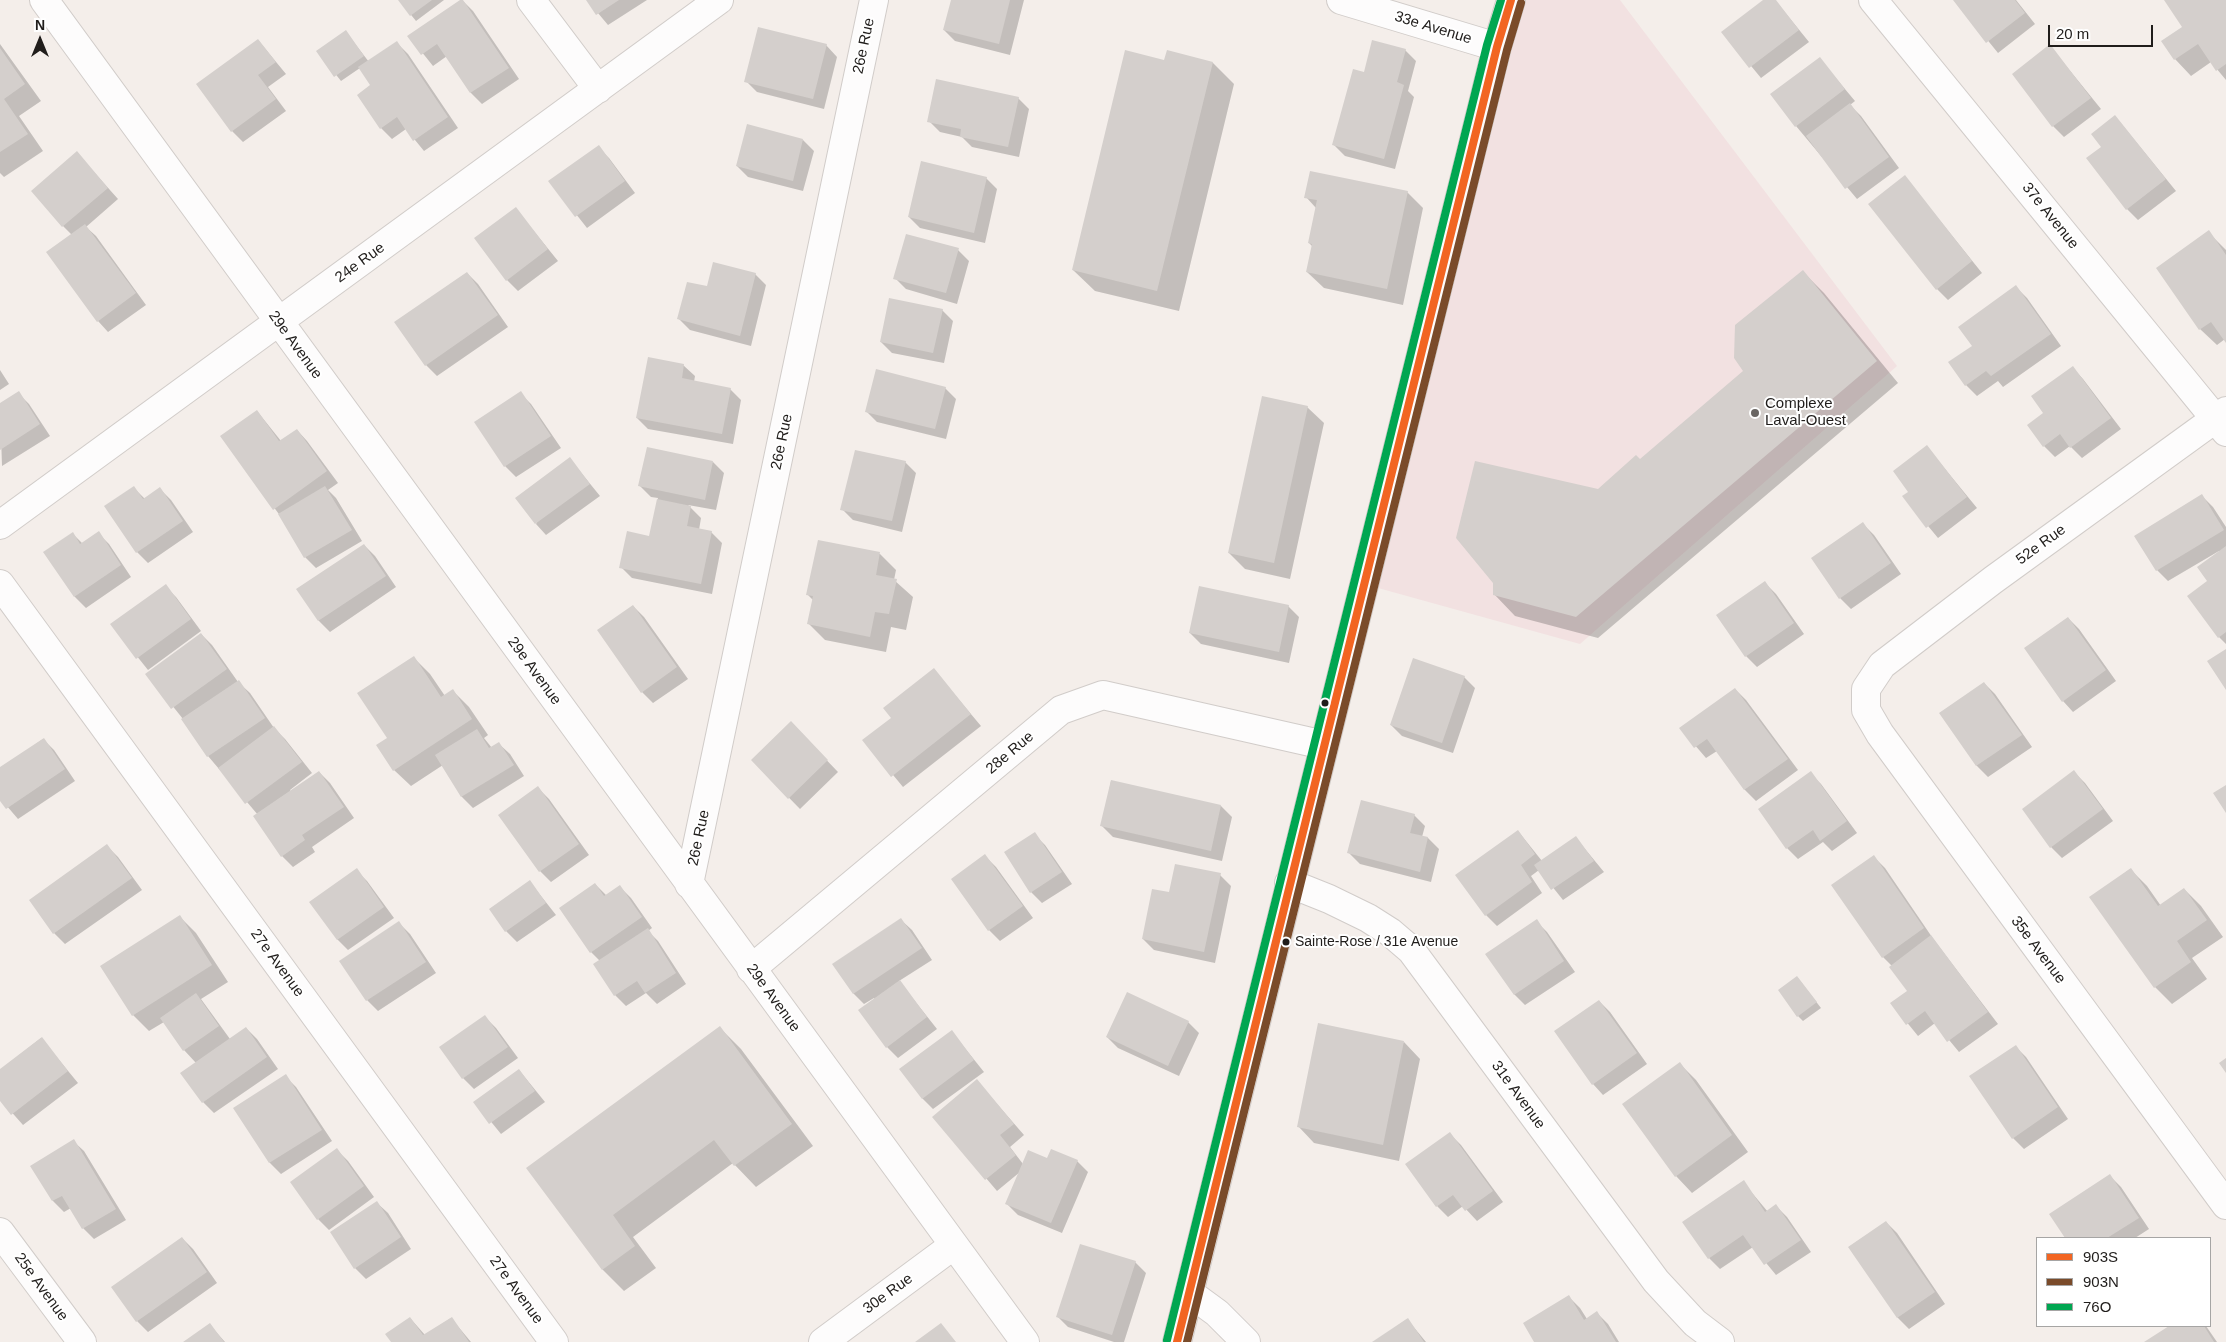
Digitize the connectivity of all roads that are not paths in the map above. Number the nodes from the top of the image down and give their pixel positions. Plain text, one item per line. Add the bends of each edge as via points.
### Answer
1 (44, 0) edge
2 (531, 0) edge
3 (720, 0) edge
4 (874, 0) edge
5 (1341, 0) edge
6 (1512, 0) edge
7 (1873, 0) edge
8 (1497, 47) junction
9 (598, 89) junction
10 (278, 322) junction
11 (2223, 421) edge
12 (0, 525) edge
13 (0, 584) edge
14 (1866, 689) joint
15 (1324, 745) junction
16 (1289, 883) junction
17 (689, 884) junction
18 (752, 969) junction
19 (2226, 1205) edge
20 (0, 1232) edge
21 (954, 1245) junction
22 (1191, 1294) junction
23 (82, 1342) edge
24 (554, 1342) edge
25 (823, 1342) edge
26 (1025, 1342) edge
27 (1177, 1342) edge
28 (1246, 1342) edge
29 (1720, 1342) edge

1 - 10 street, 29e Avenue
2 - 9 street
3 - 9 street, 24e Rue
4 - 17 street, 26e Rue
5 - 8 street, 33e Avenue
6 - 8 street
7 - 11 street, 37e Avenue
8 - 15 street
9 - 10 street, 24e Rue
10 - 12 street, 24e Rue
10 - 17 street, 29e Avenue
11 - 14 street, 52e Rue via 1992,580 1882,665
13 - 24 street, 27e Avenue
14 - 19 street, 35e Avenue via 1866,710 1880,734
15 - 16 street
15 - 18 street, 28e Rue via 1103,695 1061,710
16 - 22 street
16 - 29 street, 31e Avenue via 1368,918 1411,950 1656,1281 1695,1323
17 - 18 street, 29e Avenue
18 - 21 street, 29e Avenue
20 - 23 street, 25e Avenue
21 - 25 street, 30e Rue
21 - 26 street, 29e Avenue
22 - 27 street
22 - 28 street via 1217,1313

